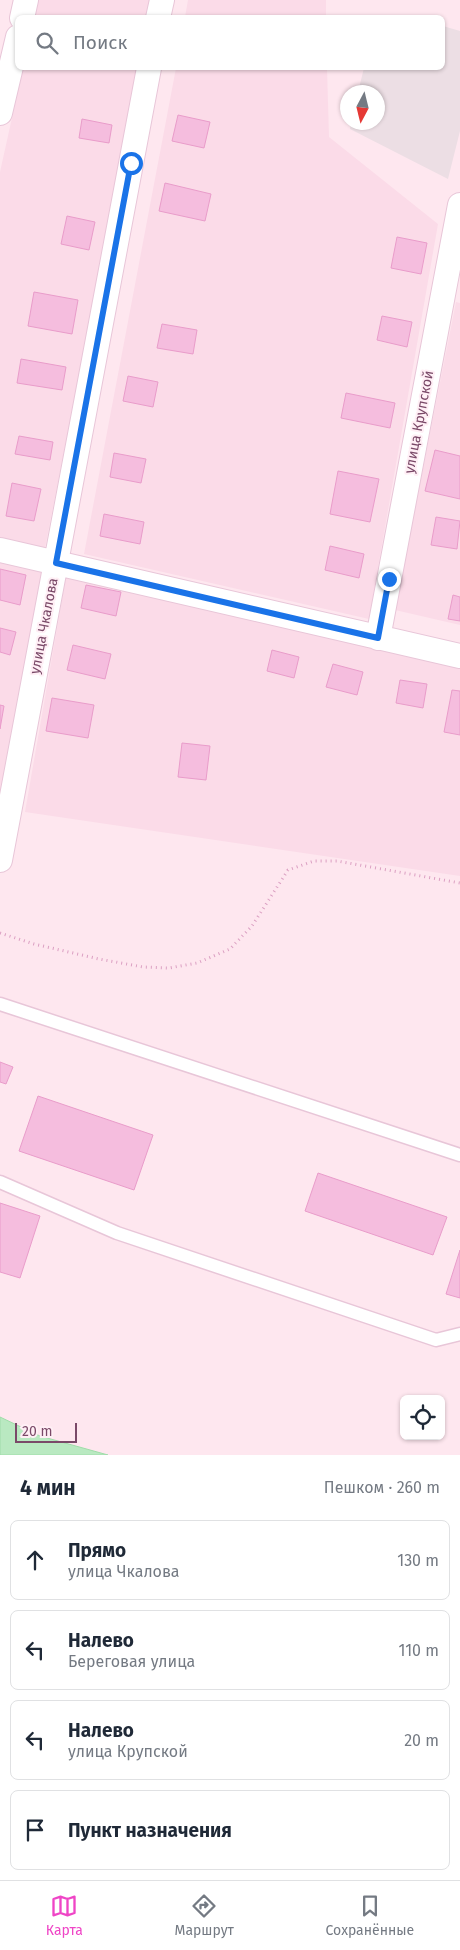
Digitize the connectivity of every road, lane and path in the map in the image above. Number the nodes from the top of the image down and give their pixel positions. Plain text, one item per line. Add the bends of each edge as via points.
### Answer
1 (26, 0) edge
2 (162, 0) edge
3 (23, 15) edge
4 (159, 15) edge
5 (15, 50) edge
6 (149, 70) edge
7 (0, 113) edge
8 (460, 205) edge
9 (0, 550) edge
10 (56, 563) junction
11 (378, 638) junction
12 (460, 656) edge
13 (0, 860) edge
14 (460, 884) edge
15 (0, 933) edge
16 (0, 1004) edge
17 (460, 1155) edge
18 (0, 1182) edge
19 (460, 1334) edge

1 - 3 street
2 - 4 street
5 - 7 street
6 - 10 street, улица Чкалова
8 - 11 street, улица Крупской
9 - 10 street
10 - 11 street
10 - 13 street, улица Чкалова
11 - 12 street
14 - 15 path via 337,861 314,861 288,870 252,926 230,949 197,963 169,968 99,959
16 - 17 lane
18 - 19 lane via 117,1233 436,1340

